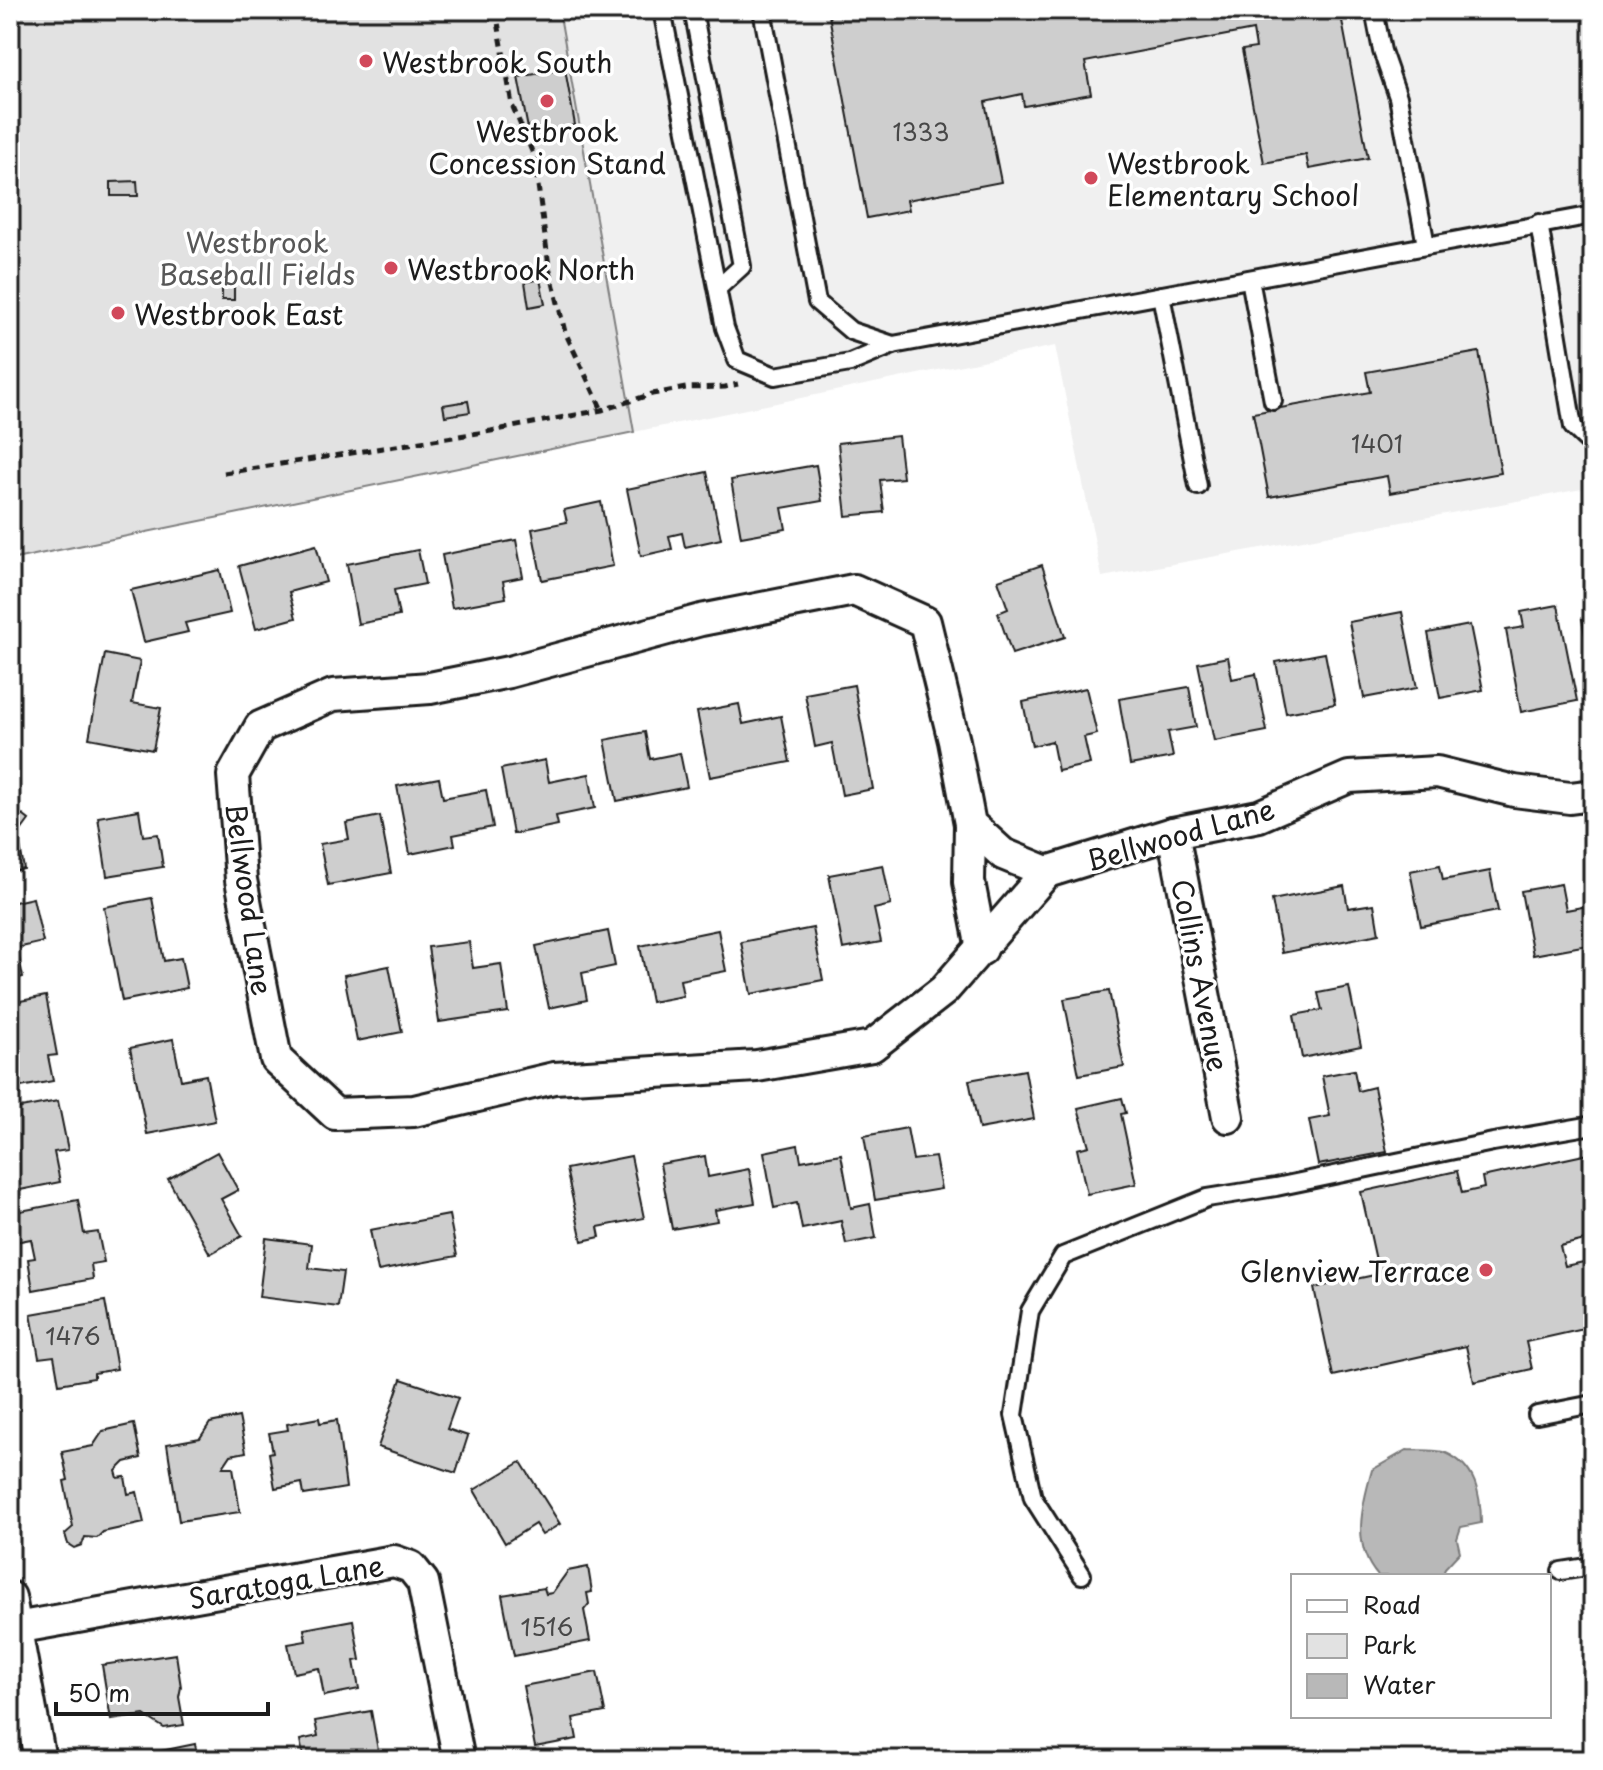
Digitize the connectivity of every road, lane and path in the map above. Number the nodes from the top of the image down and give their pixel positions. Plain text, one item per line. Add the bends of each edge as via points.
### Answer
1 (496, 10) edge
2 (662, 10) edge
3 (693, 10) edge
4 (762, 10) edge
5 (1374, 10) edge
6 (1593, 215) edge
7 (1539, 223) junction
8 (1426, 245) junction
9 (1250, 279) junction
10 (718, 288) junction
11 (1161, 295) junction
12 (893, 345) junction
13 (775, 376) junction
14 (1273, 401) dead end
15 (602, 410) junction
16 (1593, 446) edge
17 (224, 473) dead end
18 (1198, 486) dead end
19 (1593, 795) edge
20 (970, 824) junction
21 (1173, 833) junction
22 (1047, 872) junction
23 (982, 949) junction
24 (1228, 1117) dead end
25 (1593, 1125) edge
26 (1593, 1404) edge
27 (1537, 1415) dead end
28 (1593, 1566) edge
29 (1561, 1571) dead end
30 (1082, 1575) dead end
31 (10, 1597) edge
32 (13, 1628) edge
33 (40, 1760) edge
34 (459, 1760) edge

1 - 15 path via 512,105 534,156 549,266 565,332
2 - 10 lane
3 - 10 lane via 742,266
4 - 12 lane via 817,302 851,331
5 - 8 lane via 1398,97
6 - 7 lane
7 - 8 lane
7 - 16 lane via 1573,427
8 - 9 lane
9 - 11 lane
9 - 14 lane
10 - 13 lane via 737,360
11 - 12 lane
11 - 18 lane
12 - 13 lane via 850,363
13 - 15 path via 652,394
15 - 17 path
19 - 21 street, Bellwood Lane via 1570,798 1514,791 1437,772 1349,777 1259,816
20 - 22 street, Bellwood Lane via 1003,854
20 - 23 street, Bellwood Lane via 969,882
20 - 23 street, Bellwood Lane via 925,622 854,590 701,620 430,688 333,695 260,727 233,775 241,880 276,1059 335,1114 414,1111 554,1078 757,1066 872,1046 944,990
21 - 22 street, Bellwood Lane
21 - 24 street, Collins Avenue
22 - 23 street, Bellwood Lane
25 - 30 lane via 1207,1198 1063,1256 1030,1311 1014,1415 1033,1498
26 - 27 lane
28 - 29 lane
31 - 32 street
32 - 33 street
32 - 34 street, Saratoga Lane via 394,1561 411,1567 423,1582

